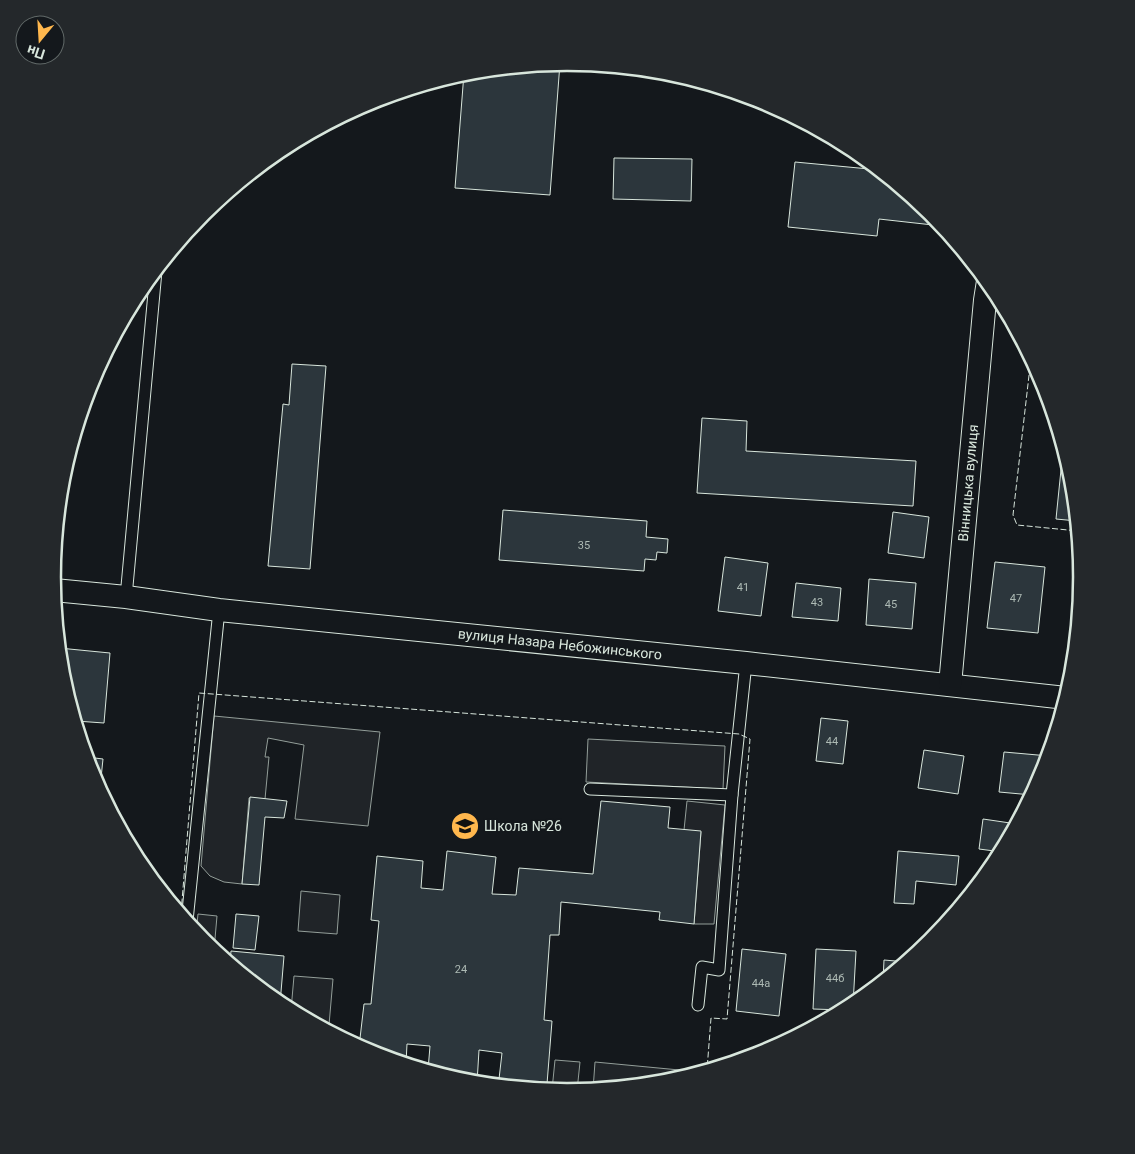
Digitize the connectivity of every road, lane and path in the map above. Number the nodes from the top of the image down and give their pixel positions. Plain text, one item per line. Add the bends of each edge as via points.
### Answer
1 (155, 285) edge
2 (986, 293) edge
3 (61, 591) edge
4 (126, 597) junction
5 (219, 610) junction
6 (746, 663) junction
7 (950, 685) junction
8 (1059, 697) edge
9 (590, 789) dead end
10 (732, 795) junction
11 (188, 912) edge
12 (698, 1005) dead end

1 - 4 lane
2 - 7 street, Вінницька вулиця
3 - 4 street, вулиця Назара Небожинського
4 - 5 street, вулиця Назара Небожинського
5 - 6 street, вулиця Назара Небожинського
5 - 11 lane
6 - 7 street, вулиця Назара Небожинського
6 - 10 lane
7 - 8 street, вулиця Назара Небожинського
9 - 10 lane
10 - 12 lane via 719,970 702,968

